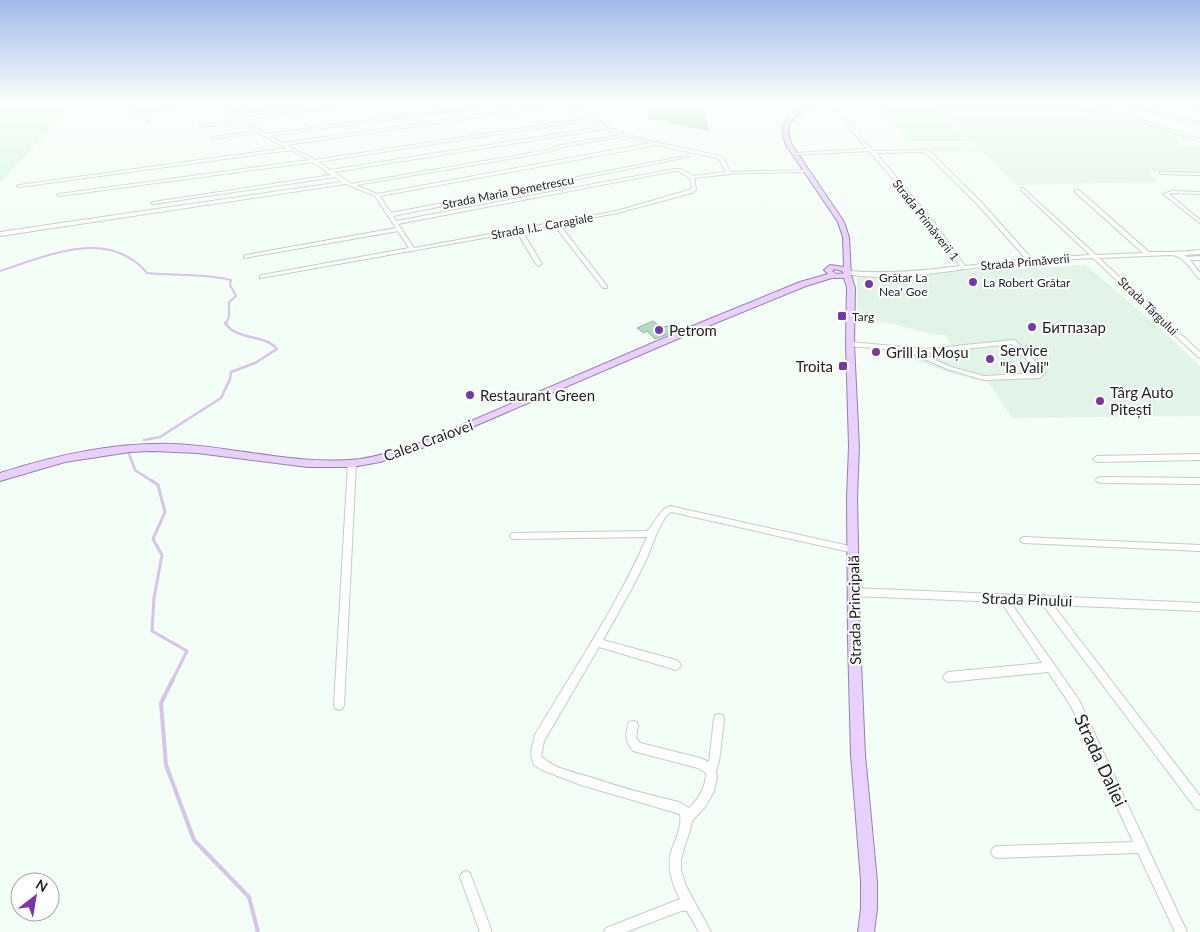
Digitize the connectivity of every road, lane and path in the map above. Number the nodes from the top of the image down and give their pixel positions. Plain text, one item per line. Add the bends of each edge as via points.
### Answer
1 (287, 146) edge
2 (409, 146) edge
3 (488, 146) edge
4 (560, 146) edge
5 (641, 146) edge
6 (667, 146) edge
7 (790, 146) edge
8 (866, 146) edge
9 (292, 149) junction
10 (870, 151) junction
11 (795, 154) junction
12 (686, 157) dead end
13 (314, 161) junction
14 (807, 171) junction
15 (328, 172) junction
16 (728, 173) junction
17 (1162, 173) dead end
18 (1200, 174) edge
19 (335, 176) junction
20 (692, 177) junction
21 (349, 184) junction
22 (19, 186) dead end
23 (1023, 189) dead end
24 (1077, 191) dead end
25 (1200, 193) edge
26 (59, 195) dead end
27 (377, 195) junction
28 (153, 203) dead end
29 (389, 215) junction
30 (1200, 222) edge
31 (395, 223) junction
32 (556, 224) junction
33 (399, 229) junction
34 (519, 231) junction
35 (0, 234) edge
36 (412, 250) junction
37 (1200, 252) edge
38 (1148, 254) junction
39 (1179, 254) junction
40 (846, 256) junction
41 (246, 257) dead end
42 (1097, 257) junction
43 (1186, 258) junction
44 (1200, 258) edge
45 (1030, 260) junction
46 (539, 264) dead end
47 (963, 267) junction
48 (833, 272) junction
49 (848, 274) junction
50 (262, 277) dead end
51 (1200, 277) edge
52 (605, 287) dead end
53 (851, 288) junction
54 (850, 344) junction
55 (910, 351) junction
56 (1200, 356) edge
57 (1200, 457) edge
58 (1098, 459) dead end
59 (352, 464) junction
60 (0, 477) edge
61 (1100, 480) dead end
62 (1200, 480) edge
63 (654, 530) junction
64 (514, 536) dead end
65 (1024, 540) dead end
66 (1200, 548) edge
67 (854, 550) junction
68 (853, 592) junction
69 (1004, 598) junction
70 (1043, 599) junction
71 (1200, 607) edge
72 (597, 642) junction
73 (676, 665) dead end
74 (1050, 666) junction
75 (948, 678) dead end
76 (339, 704) dead end
77 (719, 719) dead end
78 (633, 726) dead end
79 (711, 770) junction
80 (1200, 805) edge
81 (687, 818) junction
82 (1142, 847) junction
83 (997, 852) dead end
84 (466, 877) dead end
85 (690, 905) junction
86 (486, 932) edge
87 (610, 932) edge
88 (705, 932) edge
89 (866, 932) edge
90 (1181, 932) edge

1 - 9 street
2 - 13 street
3 - 15 street
4 - 21 street via 549,151
5 - 27 street
6 - 16 street via 718,157
7 - 11 main road
8 - 10 street, Strada Primăverii 1
9 - 13 street
9 - 22 street
10 - 11 street
10 - 45 street via 927,152
10 - 47 street, Strada Primăverii 1 via 932,224
11 - 14 main road
12 - 29 street, Strada Maria Demetrescu
13 - 15 street
13 - 26 street
14 - 16 street
14 - 40 main road via 841,222 846,236
15 - 19 street
16 - 20 street
17 - 18 street
19 - 21 street
19 - 28 street
20 - 31 street via 674,170
20 - 32 street, Strada I.L. Caragiale via 694,190 679,196
21 - 27 street
21 - 35 street
23 - 42 street, Strada Târgului
24 - 38 street
25 - 30 street via 1165,194
27 - 29 street
29 - 31 street
31 - 33 street
32 - 34 street, Strada I.L. Caragiale
32 - 52 street
33 - 36 street
33 - 41 street
34 - 36 street, Strada I.L. Caragiale
34 - 46 street
36 - 50 street, Strada I.L. Caragiale
37 - 39 street
38 - 39 street, Strada Primăverii
38 - 42 street, Strada Primăverii
39 - 43 street, Strada Primăverii
40 - 48 main road, Calea Craiovei
40 - 49 main road
42 - 45 street, Strada Primăverii
42 - 56 street, Strada Târgului
43 - 44 street, Strada Primăverii
43 - 51 street
45 - 47 street, Strada Primăverii
47 - 49 street, Strada Primăverii
48 - 49 main road
48 - 53 main road
48 - 59 main road, Calea Craiovei via 425,444 392,456
49 - 53 main road, Strada Principală
53 - 54 main road, Strada Principală
54 - 55 street
54 - 67 main road, Strada Principală
55 - 55 street via 948,368 984,378 1042,374 1014,342
57 - 58 street
59 - 60 main road, Calea Craiovei via 314,464 206,450 150,447 72,455
59 - 76 street
61 - 62 street
63 - 64 street via 650,534
63 - 67 street via 663,512 670,510
63 - 72 street via 642,560
65 - 66 street
67 - 68 main road, Strada Principală
68 - 69 street, Strada Pinului
68 - 89 main road, Strada Principală via 858,755 869,881
69 - 70 street, Strada Pinului
69 - 74 street, Strada Daliei
70 - 71 street, Strada Pinului
70 - 80 street
72 - 73 street
72 - 81 street via 539,739 537,760 543,766 563,773 679,808
74 - 75 street
74 - 82 street, Strada Daliei via 1075,703
77 - 79 street
78 - 79 street via 632,743 637,747 700,762
79 - 81 street via 712,777 704,799
81 - 85 street via 675,861 678,882
82 - 83 street
82 - 90 street, Strada Daliei
84 - 86 street
85 - 87 street via 681,905
85 - 88 street

